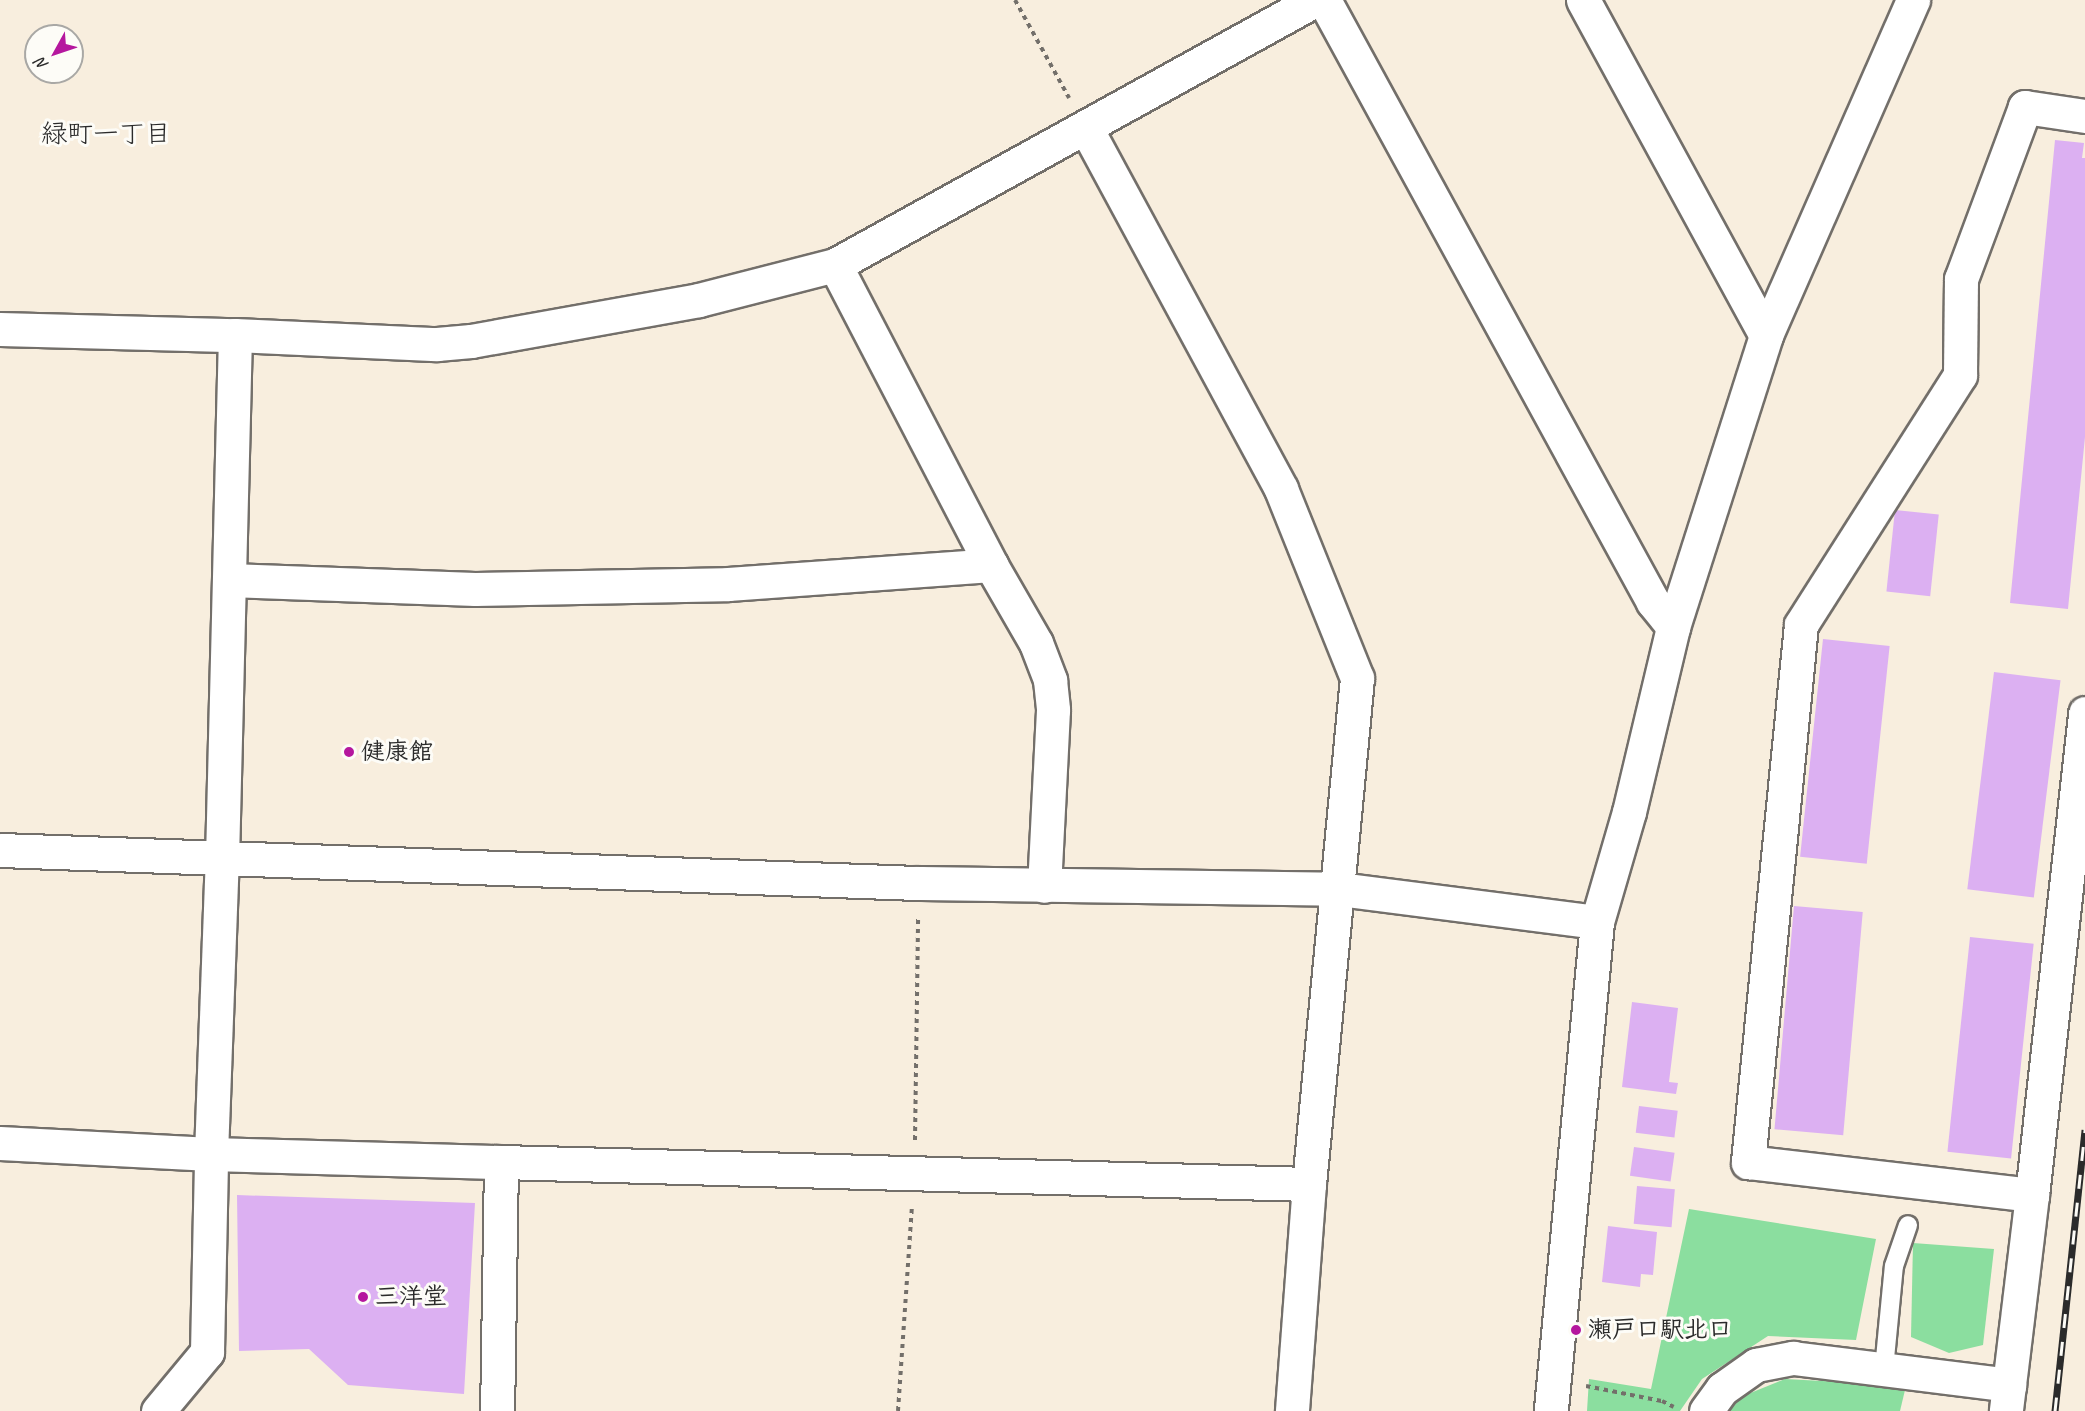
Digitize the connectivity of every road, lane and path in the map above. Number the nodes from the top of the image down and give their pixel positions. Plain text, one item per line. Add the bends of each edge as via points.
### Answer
1 (1015, 0) edge
2 (1315, 0) edge
3 (1324, 0) edge
4 (1583, 0) edge
5 (1913, 0) edge
6 (2085, 116) edge
7 (1086, 128) junction
8 (835, 265) junction
9 (0, 329) edge
10 (235, 335) junction
11 (1766, 335) junction
12 (991, 565) junction
13 (230, 580) junction
14 (1673, 627) junction
15 (2085, 713) edge
16 (0, 850) edge
17 (222, 859) junction
18 (919, 883) junction
19 (1044, 886) junction
20 (1339, 888) junction
21 (1597, 922) junction
22 (0, 1143) edge
23 (211, 1154) junction
24 (501, 1162) junction
25 (915, 1174) junction
26 (1309, 1184) junction
27 (2032, 1195) junction
28 (1908, 1225) dead end
29 (1884, 1369) junction
30 (1553, 1395) edge
31 (2007, 1398) edge
32 (158, 1411) edge
33 (498, 1411) edge
34 (898, 1411) edge
35 (1292, 1411) edge
36 (1683, 1411) edge
37 (1706, 1411) edge

1 - 7 path
2 - 7 street
3 - 14 street via 1653,602
4 - 11 street
5 - 11 street
6 - 27 street via 2025,107 1962,279 1960,375 1801,625 1748,1162
7 - 8 street
7 - 20 street via 1281,489 1357,678
8 - 10 street via 699,300 471,341 438,344
8 - 12 street
9 - 10 street
10 - 13 street
11 - 14 street
12 - 13 street via 728,585 475,589
12 - 19 street via 1036,643 1050,680 1053,710
13 - 17 street
14 - 21 street via 1629,812
15 - 27 street
16 - 17 street
17 - 18 street
17 - 23 street
18 - 19 street
18 - 25 path
19 - 20 street
20 - 21 street
20 - 26 street
21 - 30 street
22 - 23 street
23 - 24 street
23 - 32 street via 207,1352
24 - 25 street
24 - 33 street
25 - 26 street
25 - 34 path
26 - 35 street
27 - 31 street
28 - 29 lane via 1894,1266
29 - 31 street
29 - 37 street via 1793,1358 1756,1365 1722,1389
30 - 36 path via 1662,1401

